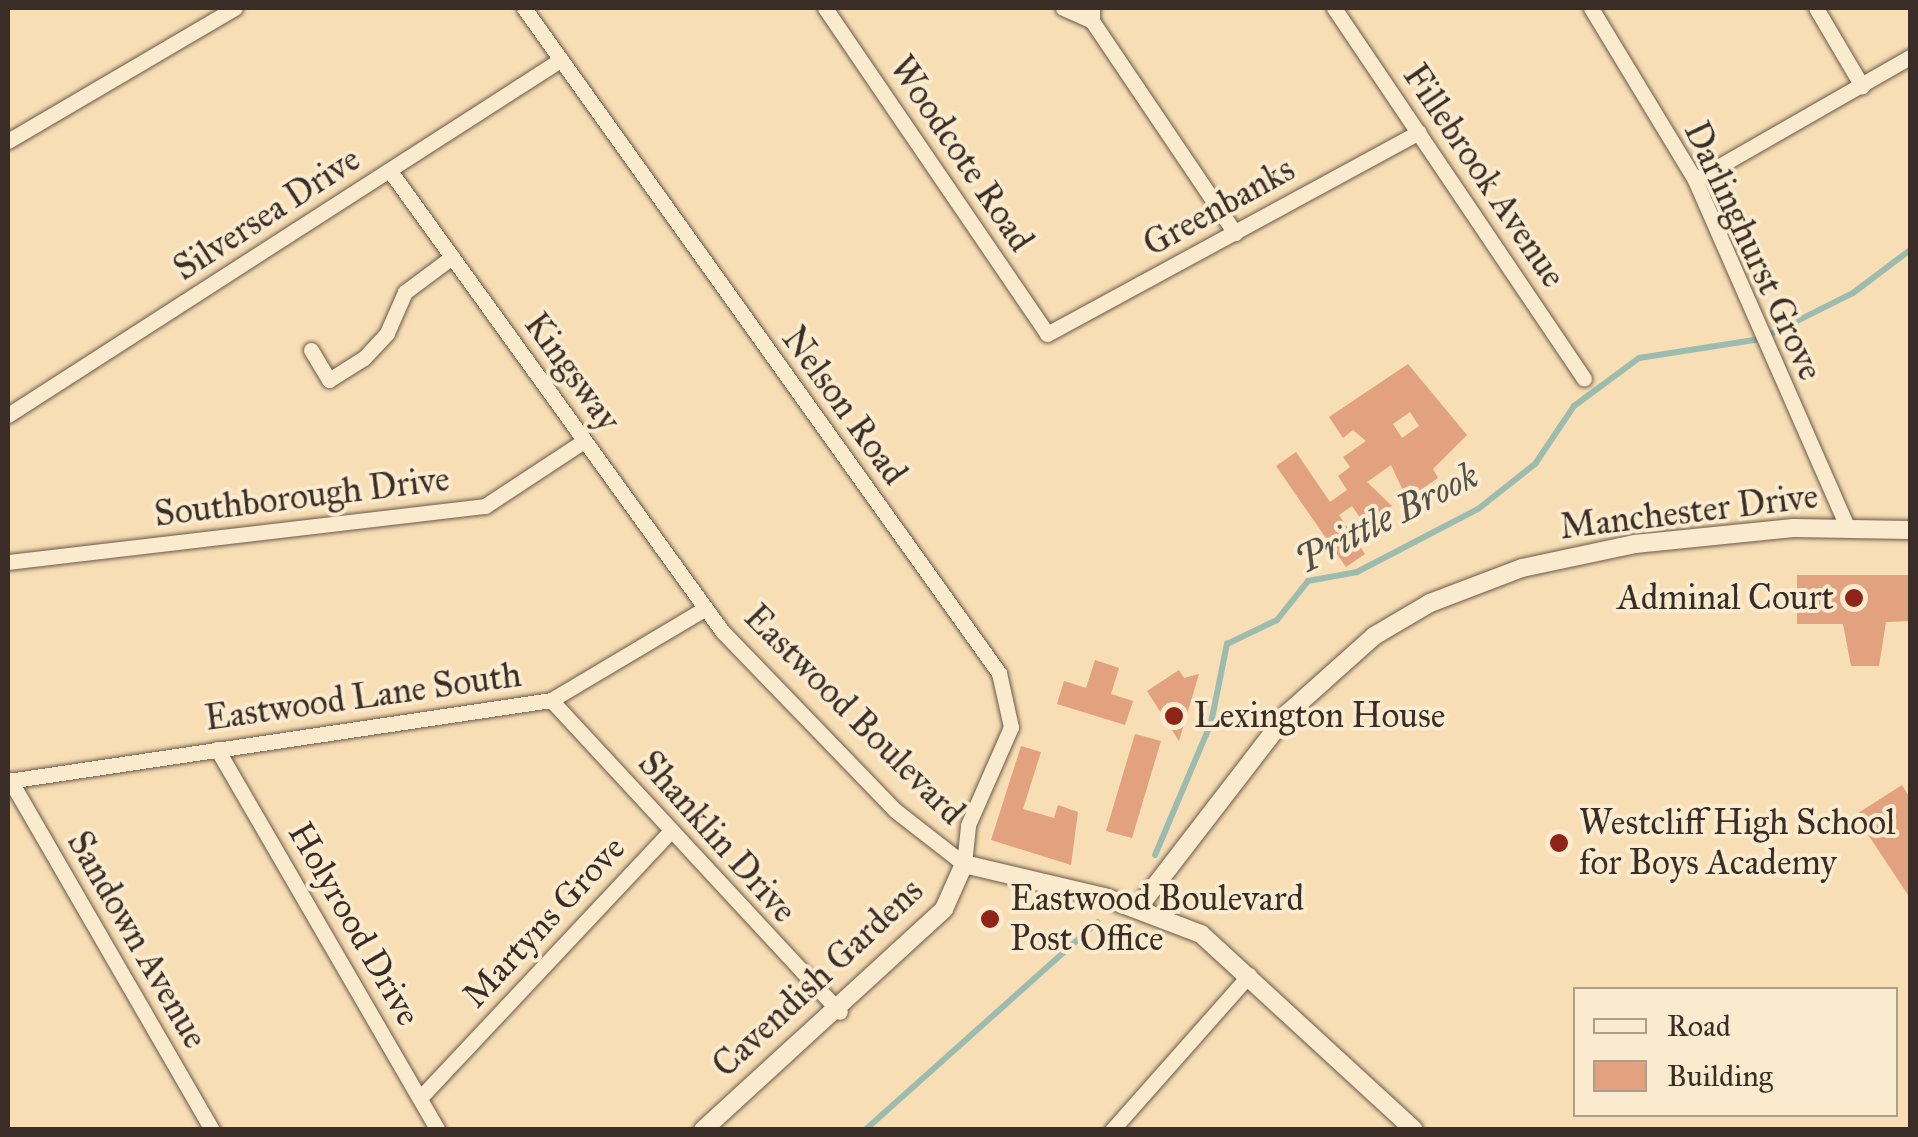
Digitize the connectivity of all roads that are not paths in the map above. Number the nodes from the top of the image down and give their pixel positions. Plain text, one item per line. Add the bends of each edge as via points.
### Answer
1 (235, 8) edge
2 (524, 8) edge
3 (825, 8) edge
4 (1062, 8) edge
5 (1334, 8) edge
6 (1591, 8) edge
7 (1816, 8) edge
8 (1092, 14) edge
9 (1910, 57) edge
10 (557, 62) junction
11 (1862, 86) junction
12 (1420, 132) junction
13 (8, 141) edge
14 (390, 171) junction
15 (1694, 180) junction
16 (1235, 233) junction
17 (452, 257) junction
18 (1046, 334) joint
19 (311, 350) dead end
20 (1584, 378) dead end
21 (8, 415) edge
22 (584, 440) junction
23 (1847, 527) junction
24 (1910, 530) edge
25 (8, 562) edge
26 (704, 609) junction
27 (551, 700) junction
28 (217, 749) junction
29 (8, 780) edge
30 (671, 831) junction
31 (964, 864) junction
32 (1138, 908) junction
33 (1248, 975) junction
34 (840, 1012) junction
35 (420, 1098) junction
36 (212, 1130) edge
37 (438, 1130) edge
38 (703, 1130) edge
39 (1112, 1130) edge
40 (1414, 1130) edge

1 - 13 street
2 - 10 street, Nelson Road
3 - 18 street, Woodcote Road
4 - 8 street
5 - 12 street, Fillebrook Avenue
6 - 15 street, Darlinghurst Grove
7 - 11 street
8 - 16 street
9 - 11 street
10 - 14 street, Silversea Drive
10 - 31 street, Nelson Road via 999,673 1011,727 968,825
11 - 15 street
12 - 16 street, Greenbanks
12 - 20 street, Fillebrook Avenue
14 - 17 street, Kingsway
14 - 21 street, Silversea Drive
15 - 23 street, Darlinghurst Grove
16 - 18 street, Greenbanks
17 - 19 street via 405,292 388,333 364,358 329,380
17 - 22 street, Kingsway
22 - 25 street, Southborough Drive via 485,506
22 - 26 street, Kingsway
23 - 24 street, Manchester Drive
23 - 32 street, Manchester Drive via 1588,553 1430,603 1374,636 1288,713
26 - 27 street, Eastwood Lane South
26 - 31 street, Eastwood Boulevard via 896,811
27 - 28 street, Eastwood Lane South
27 - 30 street, Shanklin Drive
28 - 29 street, Eastwood Lane South
28 - 35 street, Holyrood Drive
29 - 36 street, Sandown Avenue
30 - 34 street, Shanklin Drive
30 - 35 street, Martyns Grove
31 - 32 street, Eastwood Boulevard
31 - 34 street, Cavendish Gardens via 944,910
32 - 33 street, Eastwood Boulevard via 1202,934
33 - 39 street
33 - 40 street, Eastwood Boulevard
34 - 38 street, Cavendish Gardens
35 - 37 street, Holyrood Drive

